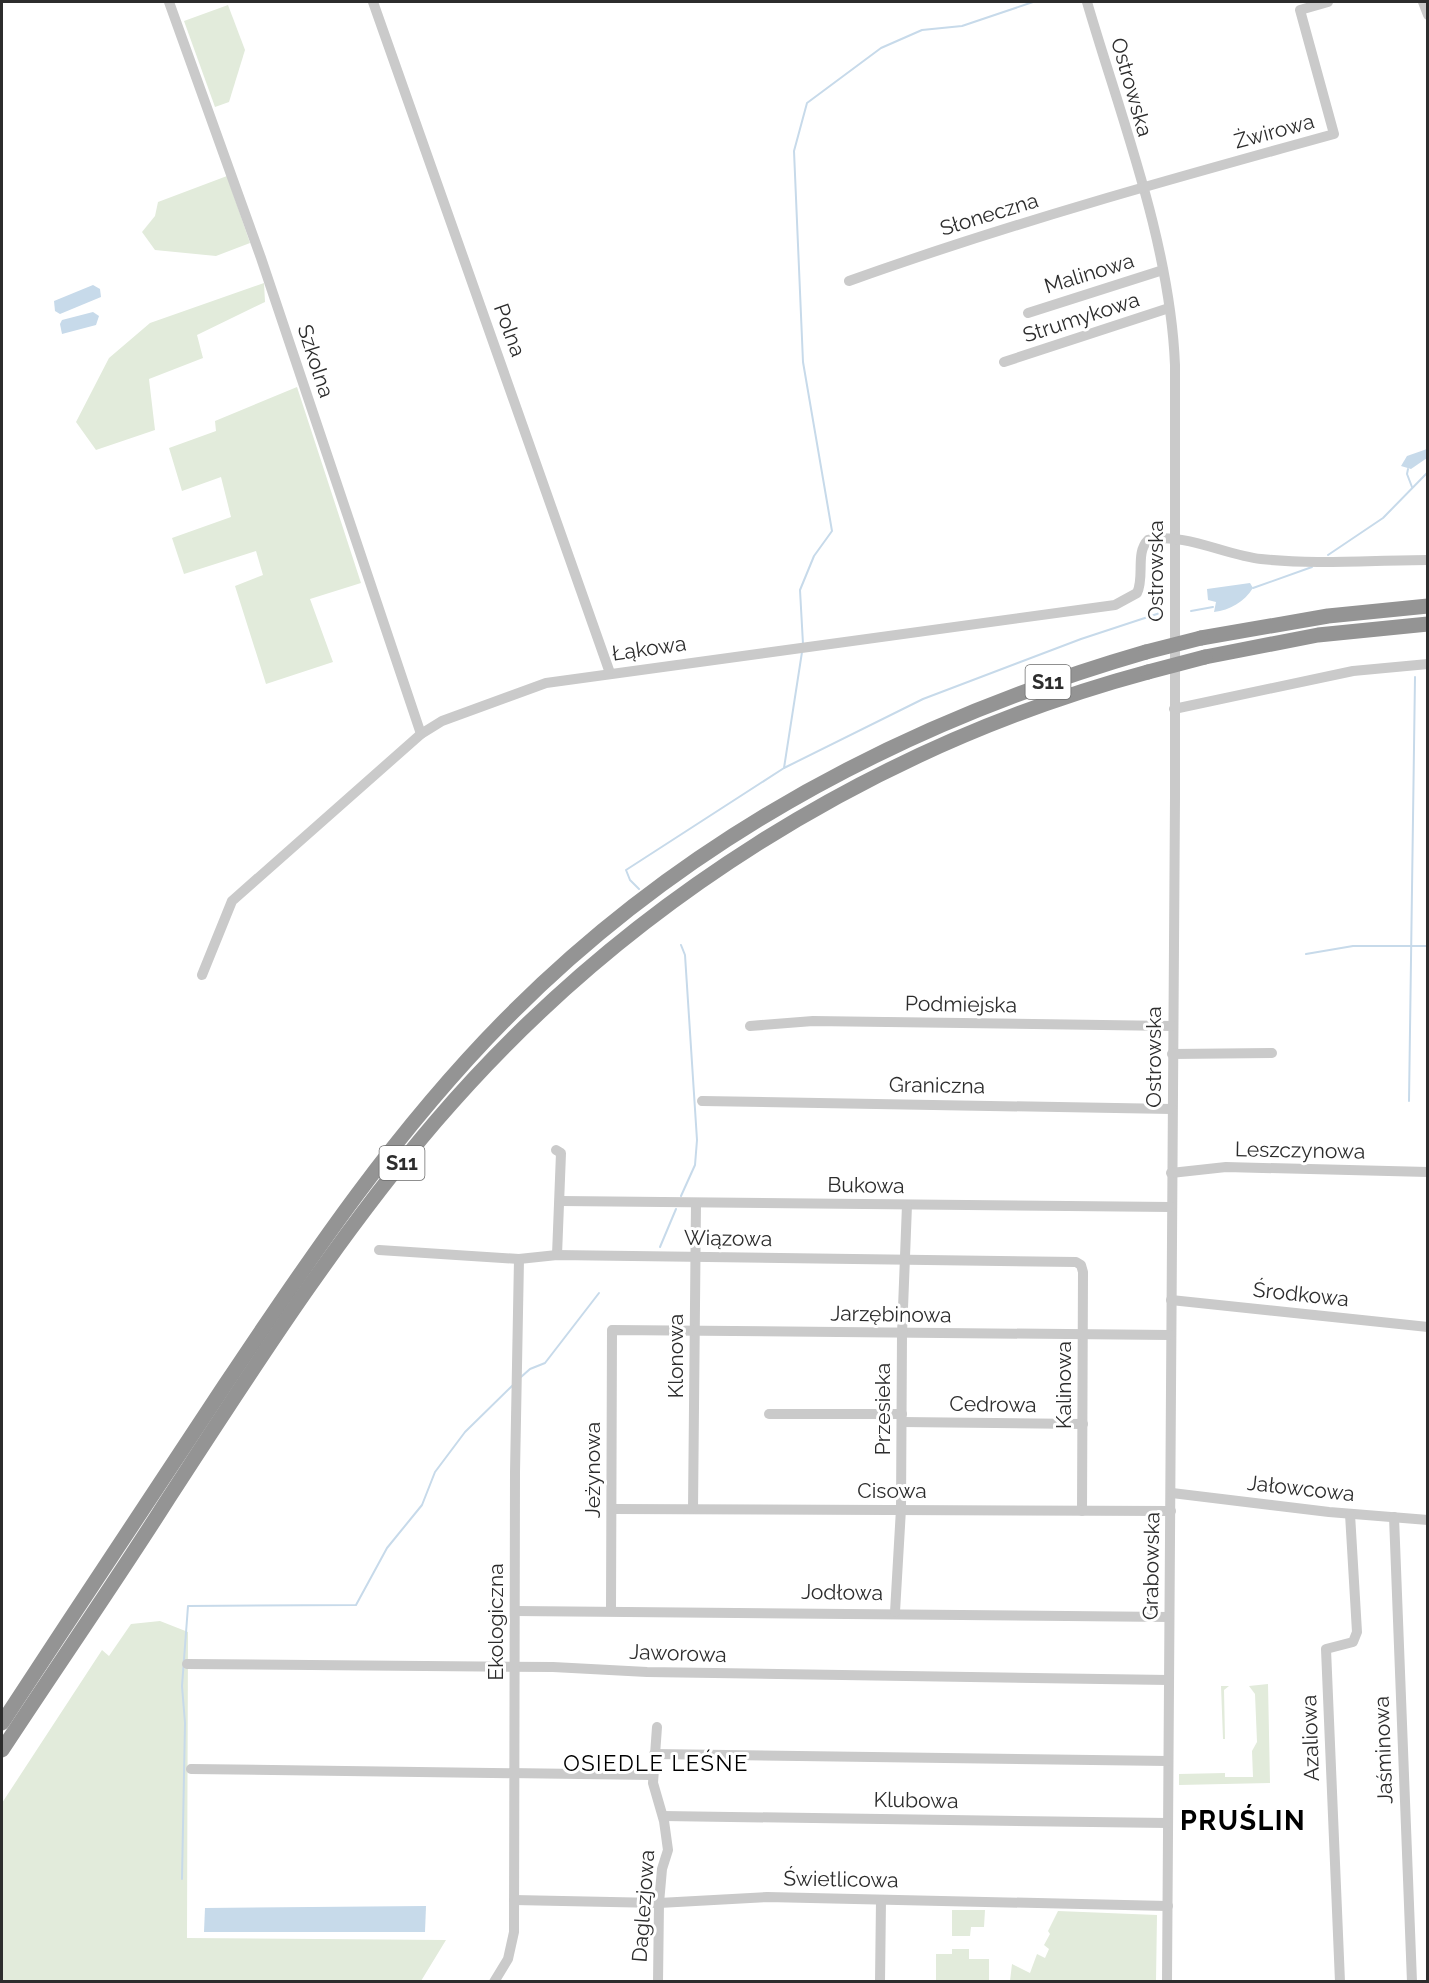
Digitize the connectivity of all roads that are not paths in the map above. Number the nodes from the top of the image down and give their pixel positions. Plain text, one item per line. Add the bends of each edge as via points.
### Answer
1 (169, 2) edge
2 (373, 2) edge
3 (1087, 2) edge
4 (1328, 2) edge
5 (1423, 2) edge
6 (1428, 15) edge
7 (1142, 187) junction
8 (1163, 270) junction
9 (849, 281) dead end
10 (1169, 308) junction
11 (1028, 313) dead end
12 (1004, 362) dead end
13 (1174, 539) junction
14 (1428, 561) edge
15 (1428, 606) edge
16 (1428, 624) edge
17 (1428, 664) edge
18 (610, 673) junction
19 (1174, 709) junction
20 (421, 734) junction
21 (202, 975) dead end
22 (750, 1026) dead end
23 (1172, 1026) junction
24 (1272, 1053) dead end
25 (1172, 1054) junction
26 (702, 1101) dead end
27 (1172, 1109) junction
28 (556, 1150) dead end
29 (1172, 1152) joint
30 (1428, 1172) edge
31 (1172, 1173) junction
32 (561, 1201) junction
33 (696, 1203) junction
34 (907, 1205) junction
35 (1171, 1208) junction
36 (379, 1250) dead end
37 (557, 1255) junction
38 (695, 1257) junction
39 (519, 1259) junction
40 (906, 1260) junction
41 (1077, 1262) joint
42 (1171, 1300) junction
43 (1428, 1327) edge
44 (612, 1330) joint
45 (695, 1330) junction
46 (902, 1334) junction
47 (1170, 1335) junction
48 (1083, 1336) junction
49 (770, 1414) dead end
50 (902, 1418) junction
51 (1083, 1424) junction
52 (1172, 1493) junction
53 (612, 1509) junction
54 (693, 1509) junction
55 (901, 1509) junction
56 (1082, 1511) junction
57 (1171, 1511) junction
58 (1350, 1514) junction
59 (1394, 1517) junction
60 (1428, 1520) edge
61 (611, 1610) junction
62 (514, 1611) junction
63 (895, 1612) junction
64 (1169, 1617) junction
65 (187, 1664) dead end
66 (514, 1667) junction
67 (1169, 1680) junction
68 (2, 1723) edge
69 (657, 1727) dead end
70 (2, 1750) edge
71 (654, 1754) junction
72 (1168, 1761) junction
73 (191, 1769) dead end
74 (514, 1773) junction
75 (653, 1775) junction
76 (663, 1816) junction
77 (1168, 1822) junction
78 (514, 1900) junction
79 (881, 1900) junction
80 (659, 1903) junction
81 (1168, 1905) junction
82 (494, 1982) edge
83 (658, 1982) edge
84 (880, 1982) edge
85 (1167, 1982) edge
86 (1340, 1982) edge
87 (1412, 1982) edge

1 - 20 street, Szkolna via 261,258
2 - 18 street, Polna
3 - 7 street, Ostrowska
4 - 7 street, Żwirowa via 1300,10 1334,134
5 - 6 street
7 - 8 street, Ostrowska
7 - 9 street, Słoneczna
8 - 10 street, Ostrowska
8 - 11 street, Malinowa
10 - 12 street, Strumykowa
10 - 13 street, Ostrowska via 1175,365
13 - 14 street via 1259,559
13 - 18 street, Łąkowa via 1144,543 1140,587 1128,600 1115,605
13 - 19 street, Ostrowska
15 - 68 highway, S11, bridge via 1328,616 1201,638 1066,675 952,718 883,750 784,803 665,881 570,958 507,1017 413,1121 274,1312
16 - 70 highway, S11, bridge via 1318,635 1205,657 1032,709 962,736 824,804 747,850 612,949 537,1016 437,1120 347,1235
17 - 19 street via 1353,671
18 - 20 street, Łąkowa via 546,683 442,721
19 - 23 street, Ostrowska
20 - 21 street, Łąkowa via 232,901
22 - 23 street, Podmiejska via 813,1021
23 - 25 street, Ostrowska
24 - 25 street
25 - 27 street, Ostrowska
26 - 27 street, Graniczna
27 - 29 street, Ostrowska
28 - 32 street via 561,1153
29 - 31 street, Grabowska
30 - 31 street, Leszczynowa via 1226,1167
31 - 35 street, Grabowska
32 - 33 street, Bukowa
32 - 37 street
33 - 34 street, Bukowa
33 - 38 street, Klonowa
34 - 35 street, Bukowa
34 - 40 street, Przesieka
35 - 42 street, Grabowska
36 - 39 street, Wiązowa
37 - 38 street, Wiązowa
37 - 39 street, Wiązowa
38 - 40 street, Wiązowa
38 - 45 street, Klonowa
39 - 62 street, Ekologiczna
40 - 41 street, Wiązowa
40 - 46 street, Przesieka
41 - 48 street, Kalinowa via 1083,1272
42 - 43 street, Środkowa
42 - 47 street, Grabowska
44 - 45 street, Jarzębinowa
44 - 53 street, Jeżynowa
45 - 46 street, Jarzębinowa
45 - 54 street, Klonowa
46 - 48 street, Jarzębinowa
46 - 50 street, Przesieka
47 - 48 street, Jarzębinowa
47 - 52 street, Grabowska
48 - 51 street, Kalinowa
49 - 50 street, Cedrowa
50 - 51 street, Cedrowa
50 - 55 street, Przesieka
51 - 56 street, Kalinowa
52 - 57 street, Grabowska
52 - 58 street, Jałowcowa
53 - 54 street, Cisowa
53 - 61 street, Jeżynowa
54 - 55 street, Cisowa
55 - 56 street, Cisowa
55 - 63 street, Przesieka
56 - 57 street, Cisowa
57 - 64 street, Grabowska
58 - 59 street, Jałowcowa
58 - 86 street, Azaliowa via 1357,1632 1353,1642 1326,1649
59 - 60 street, Jałowcowa
59 - 87 street, Jaśminowa
61 - 62 street, Jodłowa
61 - 63 street, Jodłowa
62 - 66 street, Ekologiczna
63 - 64 street, Jodłowa
64 - 67 street, Grabowska
65 - 66 street, Jaworowa
66 - 67 street, Jaworowa
66 - 74 street, Ekologiczna
67 - 72 street, Grabowska
69 - 71 street, Daglezjowa
71 - 72 street
71 - 75 street, Daglezjowa
72 - 77 street, Grabowska
73 - 74 street
74 - 75 street
74 - 78 street, Ekologiczna
75 - 76 street, Daglezjowa
76 - 77 street, Klubowa
76 - 80 street, Daglezjowa via 668,1850
77 - 81 street, Grabowska
78 - 80 street, Świetlicowa
78 - 82 street, Ekologiczna via 514,1932 508,1959
79 - 80 street, Świetlicowa via 767,1897
79 - 81 street, Świetlicowa
79 - 84 street
80 - 83 street, Daglezjowa
81 - 85 street, Grabowska

